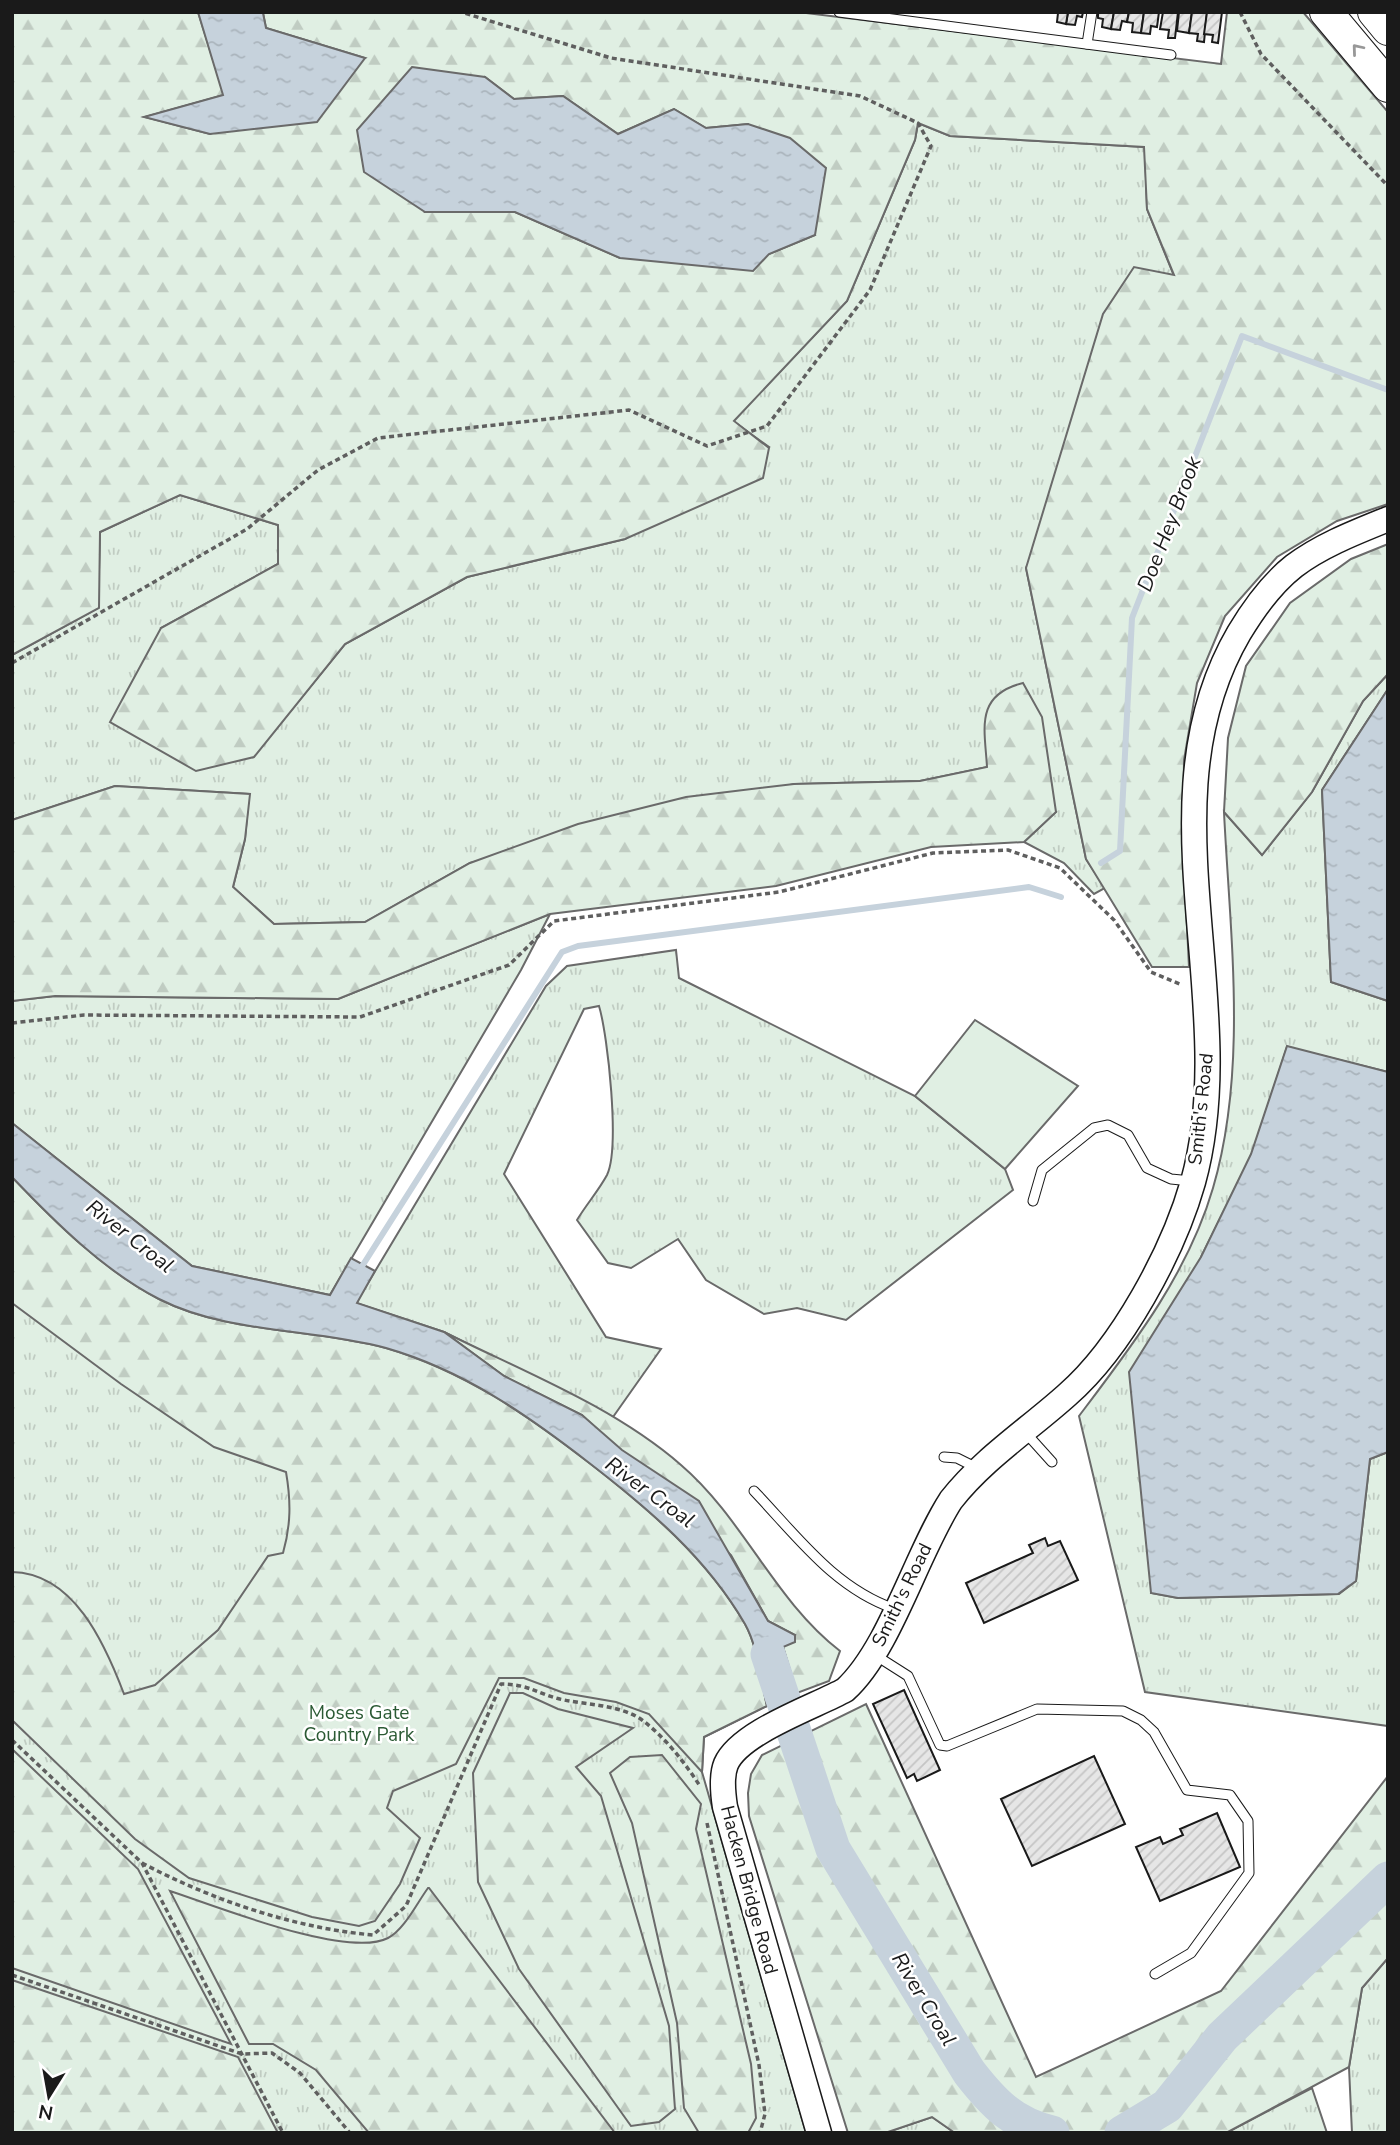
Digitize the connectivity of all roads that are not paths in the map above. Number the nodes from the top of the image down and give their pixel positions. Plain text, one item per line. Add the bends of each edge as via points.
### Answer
1 (839, 12) edge
2 (1092, 12) edge
3 (1326, 12) edge
4 (1374, 12) edge
5 (1388, 29) edge
6 (1087, 44) junction
7 (1171, 55) dead end
8 (1388, 86) edge
9 (1388, 520) edge
10 (1193, 1181) junction
11 (1033, 1201) dead end
12 (1025, 1432) junction
13 (944, 1457) dead end
14 (1052, 1462) dead end
15 (979, 1469) junction
16 (754, 1491) dead end
17 (895, 1609) junction
18 (873, 1654) junction
19 (828, 1699) joint
20 (1156, 1974) dead end
21 (819, 2133) edge

1 - 6 lane
2 - 6 lane
8 -> 3 highway
4 - 5 highway
6 - 7 lane
9 - 10 street, Smith's Road via 1344,536 1294,566 1256,605 1224,660 1206,715 1195,780 1194,842 1208,1053
10 - 11 lane via 1171,1179 1147,1168 1128,1135 1108,1125 1094,1128 1042,1170
10 - 12 street, Smith's Road via 1170,1244 1144,1296 1080,1383
12 - 14 lane
12 - 15 street, Smith's Road
13 - 15 lane
15 - 17 street, Smith's Road via 942,1515
16 - 17 lane via 830,1573 853,1591
17 - 18 street, Smith's Road
18 - 19 street, Smith's Road via 856,1680
18 - 20 lane via 908,1676 940,1745 1037,1709 1123,1711 1154,1732 1187,1790 1230,1795 1248,1821 1249,1873 1191,1953
19 - 21 street, Hacken Bridge Road via 745,1743 726,1763 717,1800

